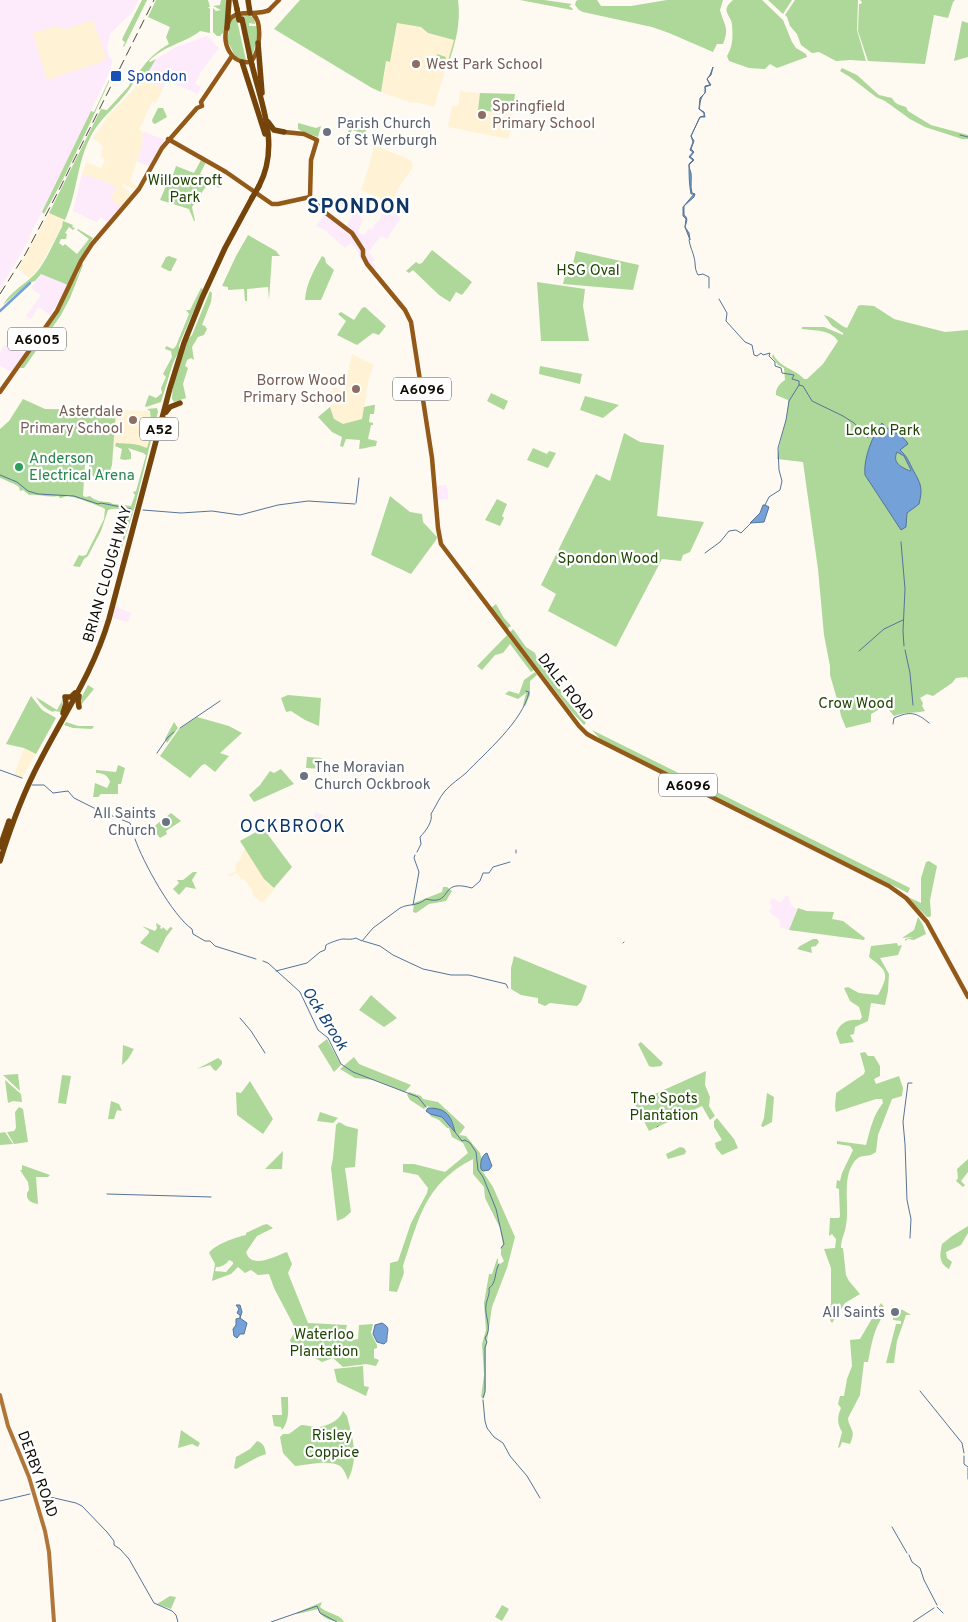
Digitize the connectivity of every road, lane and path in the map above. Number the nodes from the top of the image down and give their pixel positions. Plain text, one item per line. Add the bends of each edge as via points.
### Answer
1 (229, 0) edge
2 (248, 0) edge
3 (278, 0) edge
4 (238, 4) edge
5 (269, 10) junction
6 (252, 13) junction
7 (258, 22) junction
8 (227, 28) junction
9 (258, 43) junction
10 (232, 56) junction
11 (240, 61) junction
12 (229, 63) junction
13 (251, 66) junction
14 (263, 107) junction
15 (265, 116) junction
16 (284, 132) joint
17 (265, 134) junction
18 (168, 139) junction
19 (258, 185) junction
20 (310, 197) junction
21 (251, 198) junction
22 (170, 388) junction
23 (1, 390) edge
24 (159, 430) junction
25 (0, 847) edge
26 (0, 861) edge
27 (968, 997) edge
28 (0, 1394) edge
29 (54, 1622) edge

1 - 8 highway
2 - 6 highway
3 - 5 main road
4 - 13 highway, BRIAN CLOUGH WAY / A52, bridge
5 - 6 main road via 261,14
5 - 7 main road
6 - 7 main road
6 - 8 main road via 234,15
7 - 9 main road
8 - 10 main road via 225,40
9 - 11 main road via 252,60
9 - 14 highway
10 - 11 main road
10 - 12 main road
11 - 12 main road
11 - 17 highway
12 - 18 main road, A6005 via 201,102 196,104 197,108
13 - 14 highway, BRIAN CLOUGH WAY / A52
13 - 17 highway, BRIAN CLOUGH WAY / A52
14 - 15 highway, BRIAN CLOUGH WAY / A52
15 - 16 highway via 273,130
15 - 19 highway, BRIAN CLOUGH WAY / A52 via 270,154
16 - 20 main road via 306,135 317,141 310,161
17 - 19 highway, BRIAN CLOUGH WAY / A52 via 266,162
18 - 20 main road via 226,172 272,204
18 - 23 main road, A6005 via 141,187 88,249 57,311
19 - 21 highway, BRIAN CLOUGH WAY / A52, bridge
20 - 27 main road, DALE ROAD / A6096 via 349,229 363,250 368,266 408,314 432,458 440,544 578,726 596,739 889,886 912,904 927,922
21 - 22 highway, BRIAN CLOUGH WAY / A52 via 202,298
21 - 25 highway, BRIAN CLOUGH WAY / A52 via 221,250 182,343 163,399 103,630 75,693 65,697 63,713 28,777
22 - 24 highway, BRIAN CLOUGH WAY / A52
22 - 24 highway via 170,400 178,403 167,409
24 - 26 highway, BRIAN CLOUGH WAY / A52 via 106,627 81,689 79,707 71,708 40,760 26,788
28 - 29 main road, DERBY ROAD via 8,1426 30,1477 45,1531

